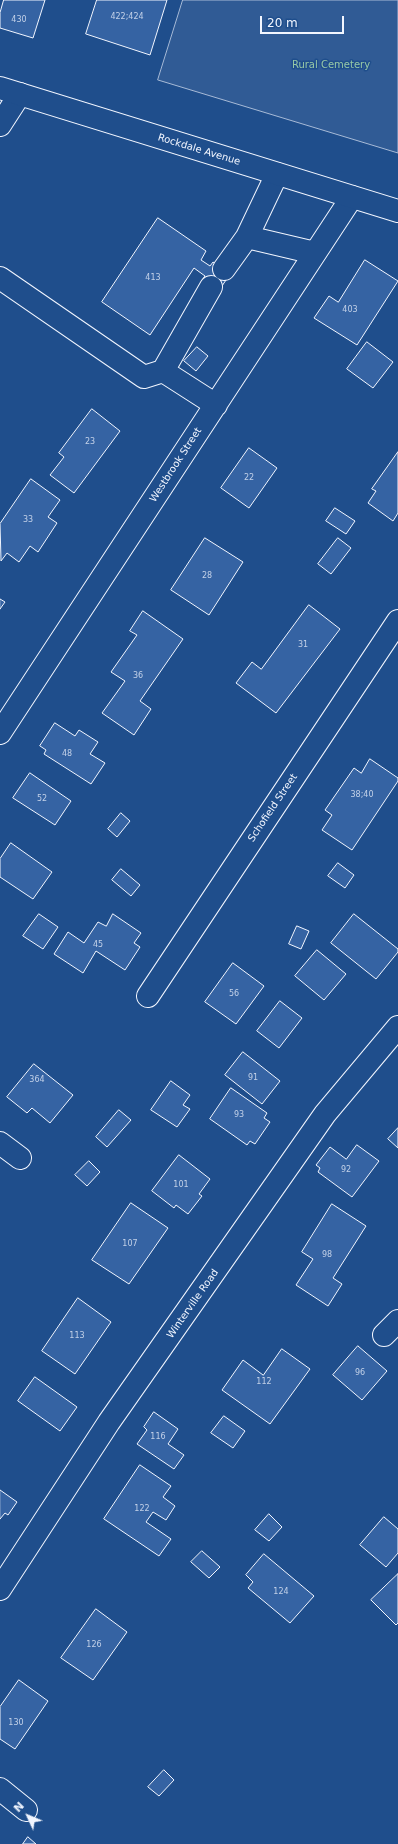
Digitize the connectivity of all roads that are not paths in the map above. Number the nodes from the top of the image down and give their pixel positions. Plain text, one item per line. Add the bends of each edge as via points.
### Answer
1 (10, 91) edge
2 (0, 125) edge
3 (277, 174) junction
4 (352, 197) junction
5 (398, 211) edge
6 (247, 237) junction
7 (315, 253) junction
8 (224, 269) dead end
9 (0, 278) edge
10 (211, 287) dead end
11 (163, 371) junction
12 (216, 405) junction
13 (398, 621) edge
14 (0, 733) edge
15 (148, 996) dead end
16 (398, 1027) edge
17 (0, 1143) edge
18 (20, 1158) dead end
19 (0, 1589) edge
20 (0, 1790) edge
21 (26, 1810) dead end

1 - 2 street
1 - 3 street, Rockdale Avenue
3 - 4 street, Rockdale Avenue
3 - 6 street
4 - 5 street, Rockdale Avenue
4 - 7 street, Westbrook Street
6 - 7 street
6 - 8 street
7 - 12 street, Westbrook Street
9 - 11 street via 144,376
10 - 11 street
11 - 12 street
12 - 14 street, Westbrook Street
13 - 15 street, Schofield Street
16 - 19 street, Winterville Road via 325,1114 109,1422
17 - 18 street
20 - 21 street

